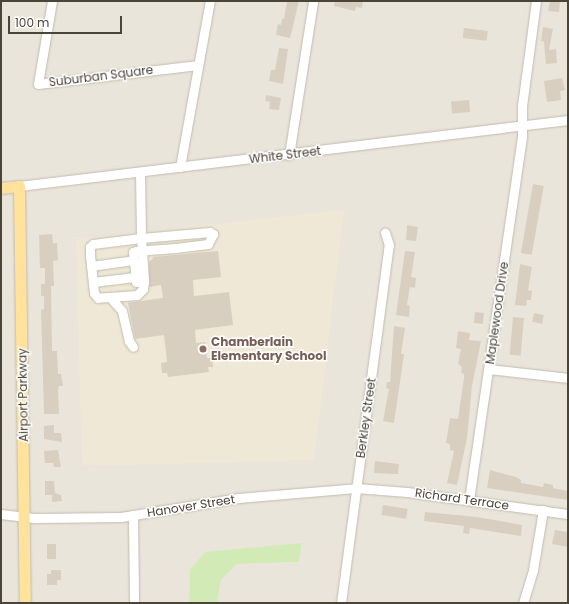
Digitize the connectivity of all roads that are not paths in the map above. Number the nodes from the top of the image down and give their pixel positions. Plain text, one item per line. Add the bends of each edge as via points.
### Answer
1 (52, 1) edge
2 (210, 1) edge
3 (313, 1) edge
4 (536, 1) edge
5 (198, 65) junction
6 (568, 120) edge
7 (523, 126) junction
8 (288, 155) junction
9 (180, 167) junction
10 (140, 172) junction
11 (19, 186) junction
12 (1, 188) edge
13 (385, 233) dead end
14 (141, 238) junction
15 (142, 251) junction
16 (134, 260) junction
17 (91, 266) junction
18 (135, 277) junction
19 (93, 282) junction
20 (144, 282) junction
21 (110, 297) junction
22 (133, 347) dead end
23 (489, 369) junction
24 (568, 378) edge
25 (356, 488) junction
26 (469, 500) junction
27 (543, 510) junction
28 (1, 514) edge
29 (568, 514) edge
30 (133, 515) junction
31 (25, 516) junction
32 (26, 603) edge
33 (134, 603) edge
34 (341, 603) edge
35 (523, 603) edge

1 - 5 street, Suburban Square via 38,84
2 - 5 street
3 - 8 street
4 - 7 street, Maplewood Drive via 522,106
5 - 9 street
6 - 7 street, White Street
7 - 8 street, White Street
7 - 23 street, Maplewood Drive
8 - 9 street, White Street
9 - 10 street, White Street
10 - 11 street, White Street
10 - 14 street
11 - 12 main road, White Street
11 - 31 main road, Airport Parkway
13 - 25 street, Berkley Street via 389,245
14 - 15 street
14 - 15 street via 210,232 213,234 208,244
14 - 17 street via 93,244 90,247
15 - 16 street via 133,252
15 - 20 street
16 - 17 street
16 - 18 street
17 - 19 street
18 - 19 street
18 - 20 street via 136,282
19 - 21 street via 94,293 98,298
20 - 21 street via 141,293
21 - 22 street via 122,311 129,341
23 - 24 street
23 - 26 street, Maplewood Drive
25 - 26 street, Richard Terrace
25 - 30 street, Hanover Street via 238,498
25 - 34 street, Berkley Street
26 - 27 street, Richard Terrace
27 - 29 street, Richard Terrace
27 - 35 street via 534,570
28 - 31 street, Hanover Street
30 - 31 street, Hanover Street via 36,518
30 - 33 street
31 - 32 main road, Airport Parkway

